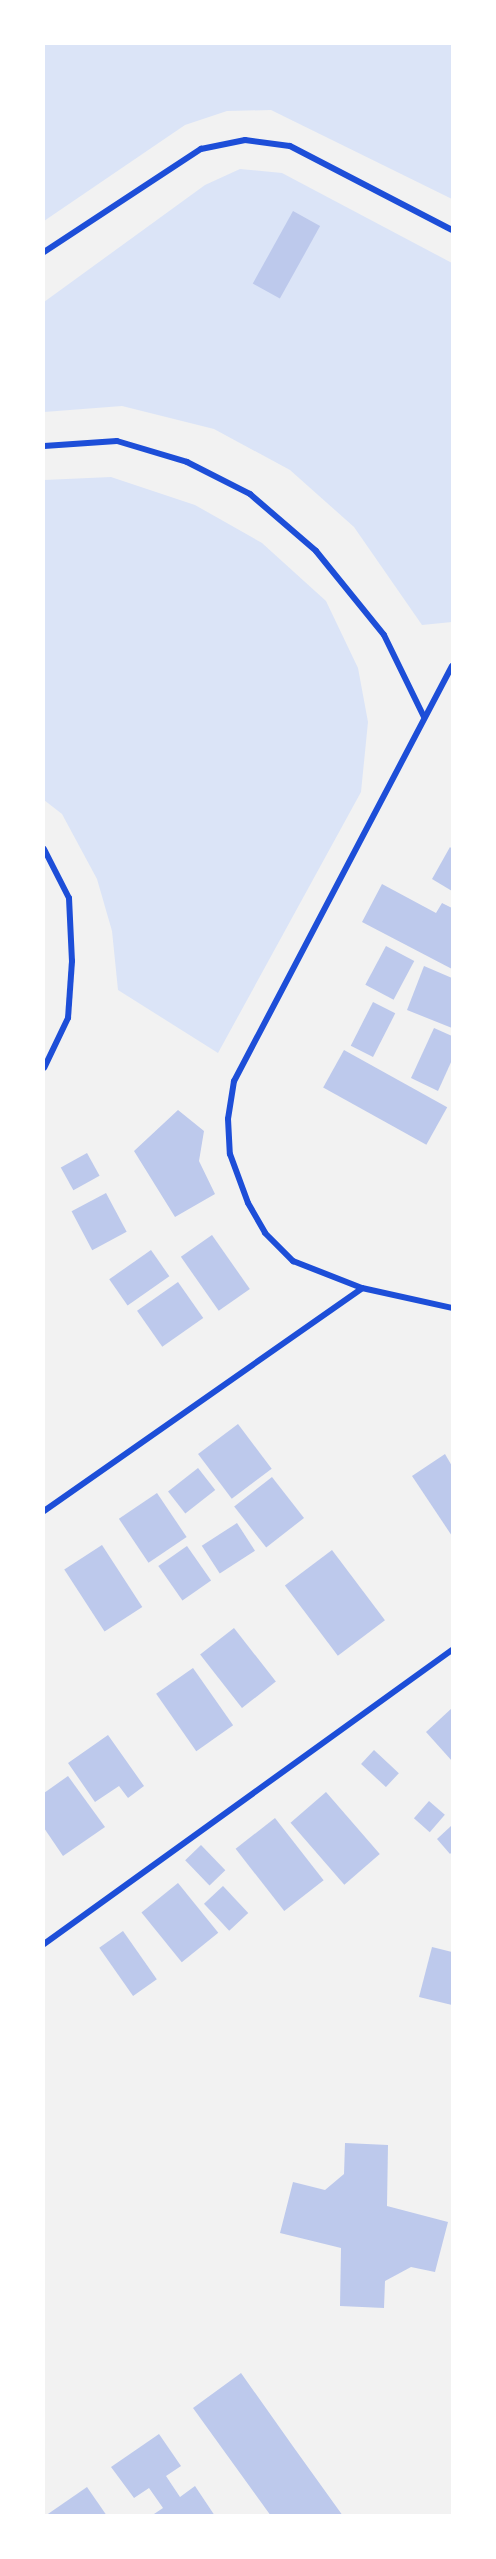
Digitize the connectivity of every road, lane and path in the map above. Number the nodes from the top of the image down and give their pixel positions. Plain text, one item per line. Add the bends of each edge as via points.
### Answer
1 (453, 231) edge
2 (44, 252) edge
3 (44, 446) edge
4 (453, 666) edge
5 (423, 717) junction
6 (44, 849) edge
7 (44, 1068) edge
8 (362, 1288) junction
9 (453, 1308) edge
10 (44, 1511) edge
11 (453, 1650) edge
12 (44, 1944) edge

1 - 2 street via 290,146 246,140 201,149
3 - 5 street via 117,441 188,462 250,494 316,551 384,635
4 - 5 street
5 - 8 street via 234,1081 228,1119 230,1154 248,1203 265,1233 293,1261
6 - 7 street via 69,898 72,961 68,1018
8 - 9 street
8 - 10 street
11 - 12 street

